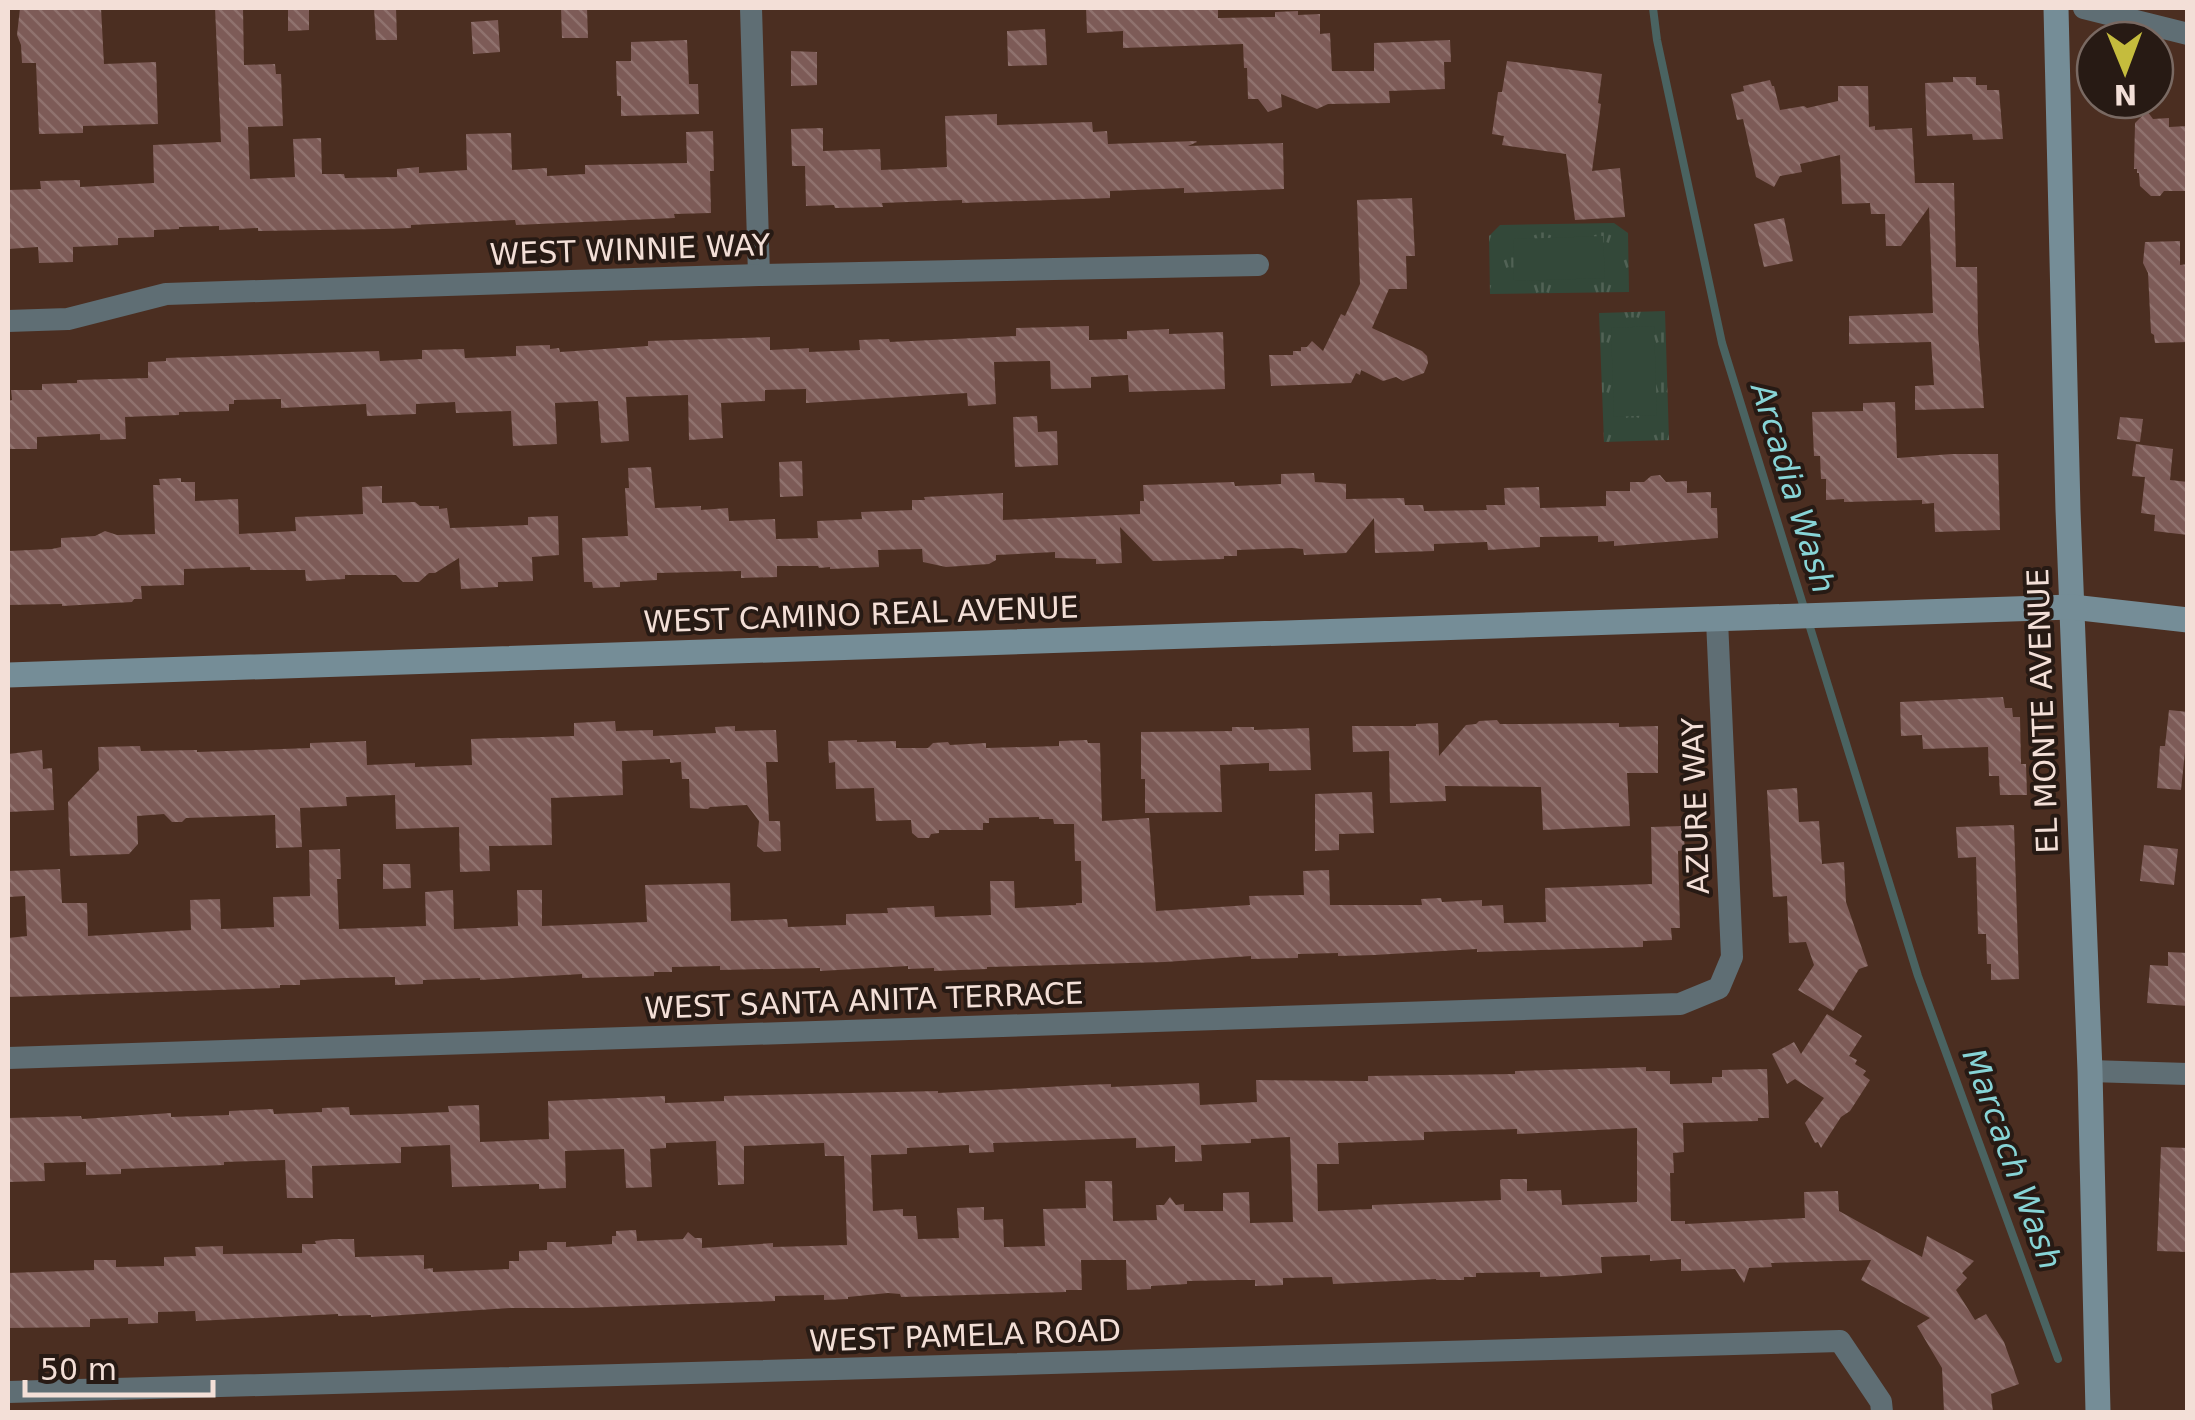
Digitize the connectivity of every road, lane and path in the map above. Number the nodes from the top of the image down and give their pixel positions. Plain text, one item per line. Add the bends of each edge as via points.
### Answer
1 (751, 8) edge
2 (2056, 8) edge
3 (2084, 8) edge
4 (2188, 34) edge
5 (1258, 265) dead end
6 (759, 275) junction
7 (8, 321) edge
8 (2072, 607) junction
9 (1718, 620) junction
10 (2188, 620) edge
11 (8, 675) edge
12 (1719, 988) joint
13 (8, 1058) edge
14 (2090, 1072) junction
15 (2188, 1074) edge
16 (8, 1392) edge
17 (1882, 1412) edge
18 (2098, 1412) edge

1 - 6 street
2 - 8 street, EL MONTE AVENUE
3 - 4 street
5 - 6 street, WEST WINNIE WAY
6 - 7 street, WEST WINNIE WAY via 166,294 68,319
8 - 9 street, WEST CAMINO REAL AVENUE
8 - 10 street, WEST CAMINO REAL AVENUE
8 - 14 street, EL MONTE AVENUE
9 - 11 street, WEST CAMINO REAL AVENUE
9 - 12 street, AZURE WAY via 1732,957
12 - 13 street, WEST SANTA ANITA TERRACE via 1680,1004
14 - 15 street
14 - 18 street, EL MONTE AVENUE
16 - 17 street, WEST PAMELA ROAD via 1840,1341

